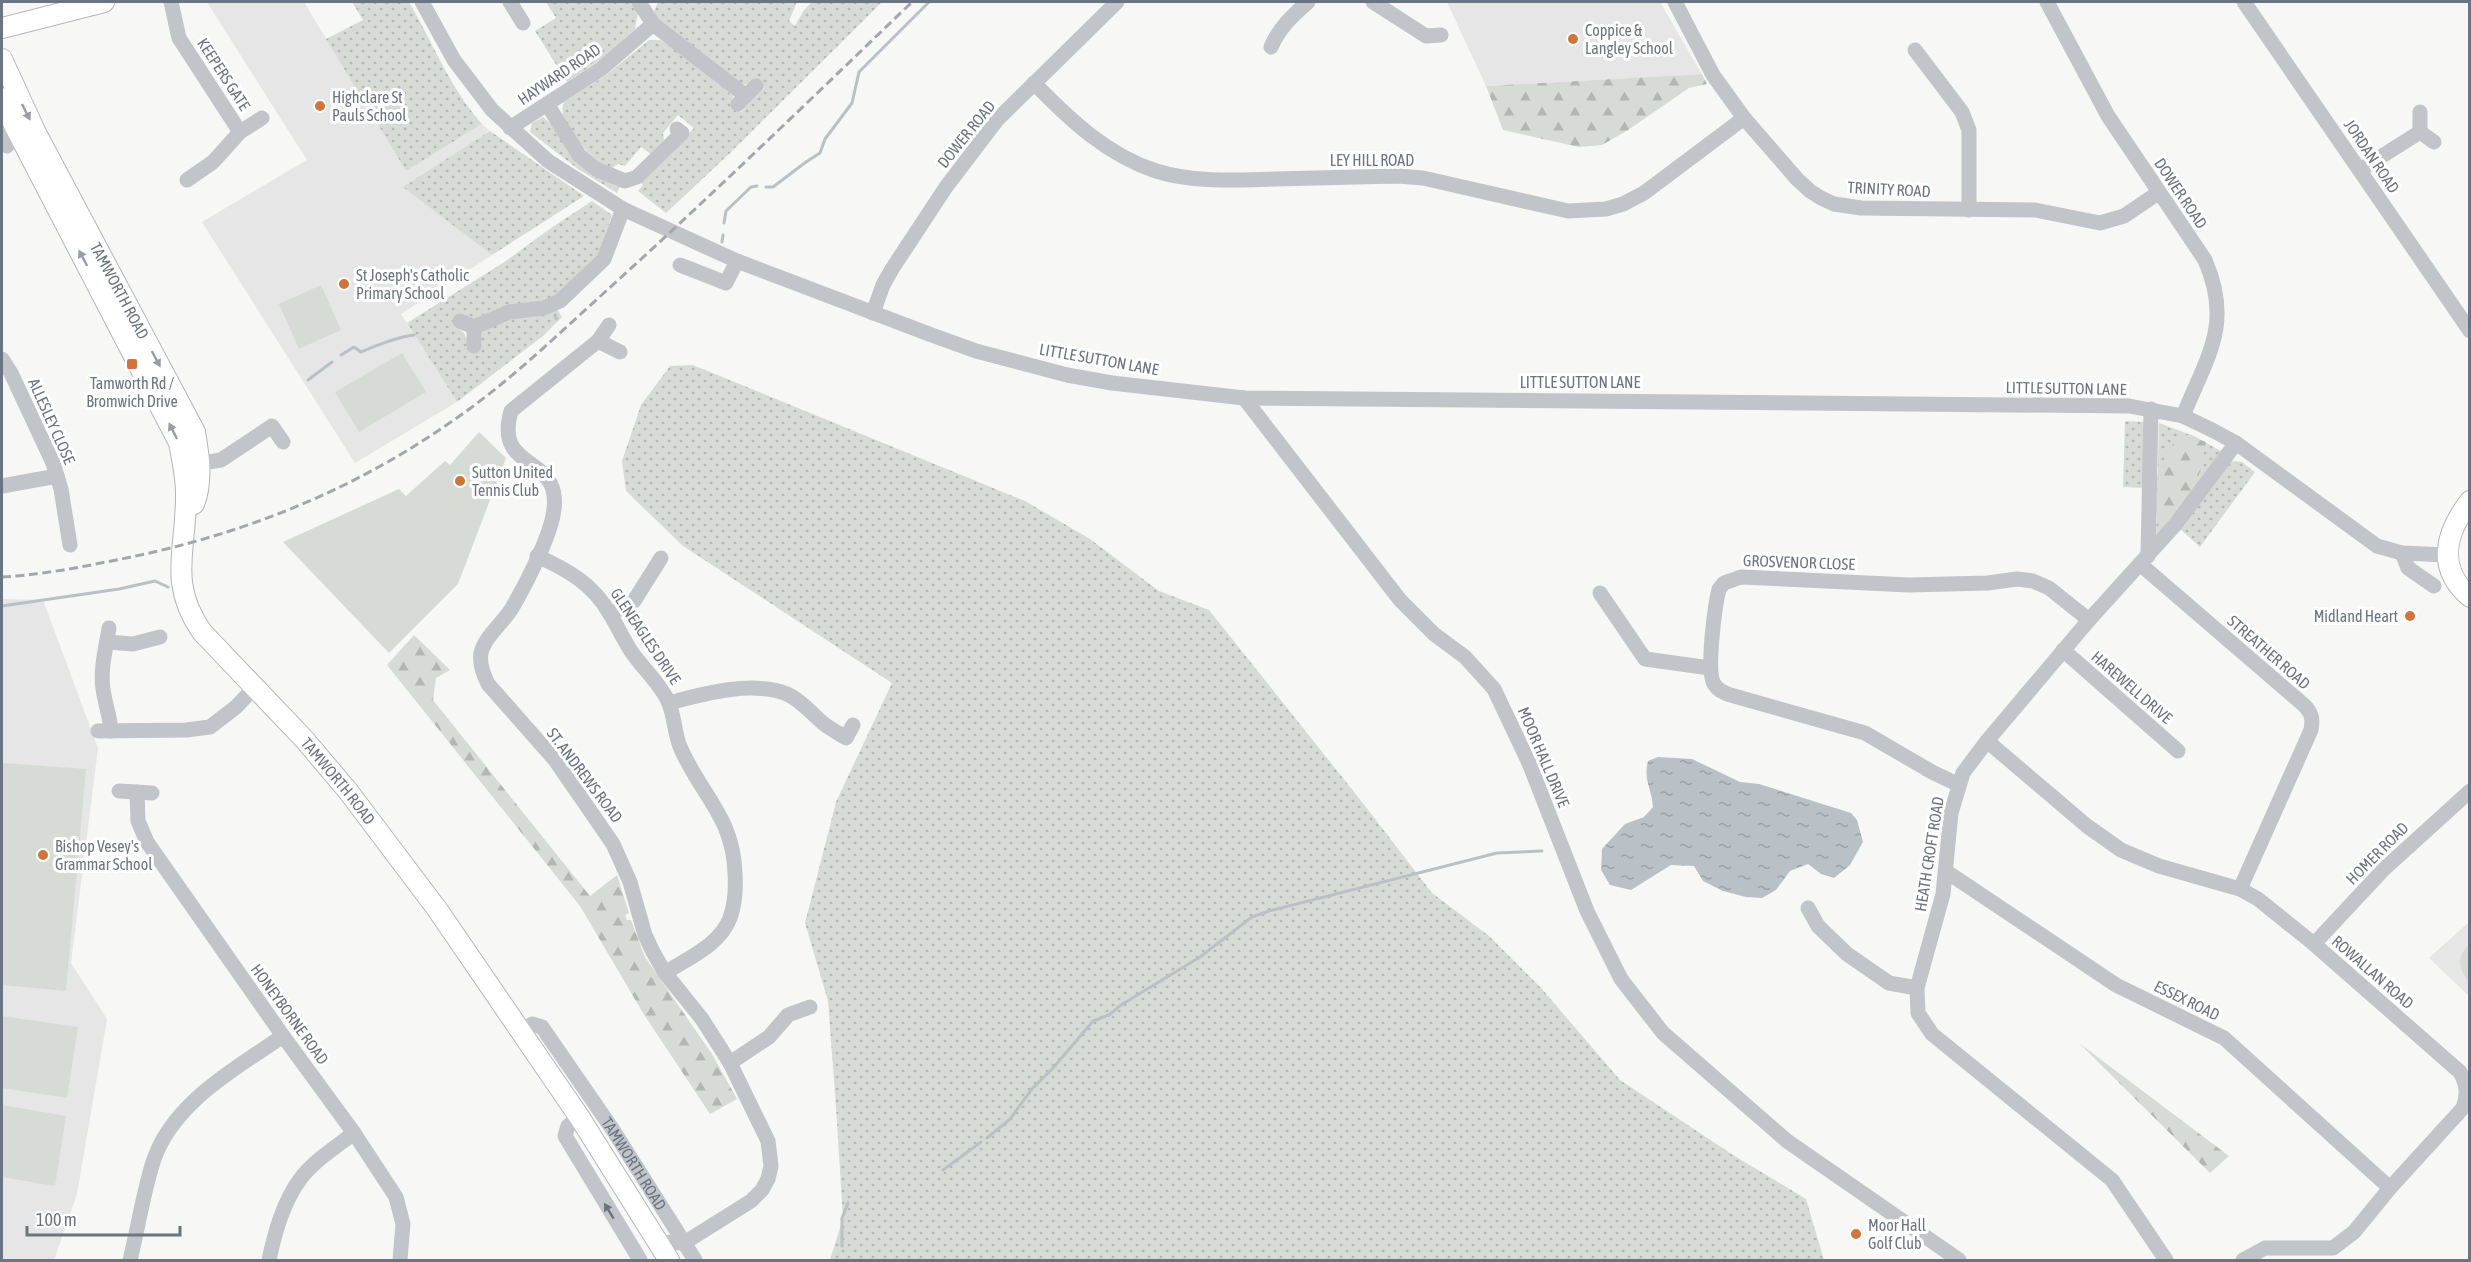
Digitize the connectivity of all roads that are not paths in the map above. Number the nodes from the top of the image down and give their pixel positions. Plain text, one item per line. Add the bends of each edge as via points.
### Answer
1 (104, 2) edge
2 (171, 2) edge
3 (422, 2) edge
4 (510, 2) edge
5 (641, 2) edge
6 (1117, 2) edge
7 (1308, 2) edge
8 (1373, 2) edge
9 (1675, 2) edge
10 (2047, 2) edge
11 (2244, 2) edge
12 (523, 23) dead end
13 (653, 24) junction
14 (2, 28) edge
15 (1271, 39) dead end
16 (1437, 40) dead end
17 (1915, 50) dead end
18 (2, 59) edge
19 (1034, 83) junction
20 (747, 96) dead end
21 (2, 98) edge
22 (547, 104) junction
23 (2420, 112) dead end
24 (262, 118) dead end
25 (1743, 118) junction
26 (510, 128) junction
27 (676, 129) dead end
28 (240, 132) junction
29 (2420, 132) junction
30 (6, 134) edge
31 (2434, 142) dead end
32 (2360, 170) junction
33 (187, 180) dead end
34 (2158, 193) junction
35 (623, 208) junction
36 (1970, 210) junction
37 (737, 261) junction
38 (680, 265) dead end
39 (873, 313) junction
40 (609, 325) dead end
41 (2469, 331) edge
42 (598, 341) junction
43 (474, 346) dead end
44 (620, 352) dead end
45 (2, 359) edge
46 (1244, 398) junction
47 (2151, 409) junction
48 (2183, 416) junction
49 (283, 442) dead end
50 (2236, 443) junction
51 (192, 465) junction
52 (57, 476) junction
53 (2, 486) edge
54 (2469, 501) edge
55 (65, 540) dead end
56 (2402, 554) junction
57 (2447, 555) junction
58 (537, 556) junction
59 (661, 558) dead end
60 (2144, 560) junction
61 (2434, 586) dead end
62 (1600, 593) dead end
63 (2469, 597) edge
64 (610, 614) junction
65 (2089, 620) junction
66 (160, 637) dead end
67 (2063, 650) junction
68 (1710, 668) junction
69 (255, 687) junction
70 (669, 703) junction
71 (853, 725) dead end
72 (1987, 741) junction
73 (2178, 751) dead end
74 (1959, 785) junction
75 (119, 791) dead end
76 (2469, 791) edge
77 (1947, 872) junction
78 (2240, 889) junction
79 (1808, 908) dead end
80 (2313, 944) junction
81 (665, 973) junction
82 (1917, 987) junction
83 (810, 1008) dead end
84 (522, 1032) junction
85 (283, 1036) junction
86 (730, 1063) junction
87 (580, 1118) junction
88 (354, 1133) junction
89 (2390, 1188) junction
90 (658, 1242) junction
91 (684, 1243) junction
92 (2335, 1254) edge
93 (130, 1260) edge
94 (268, 1260) edge
95 (400, 1260) edge
96 (640, 1260) edge
97 (669, 1260) edge
98 (677, 1260) edge
99 (694, 1260) edge
100 (1959, 1260) edge
101 (2166, 1260) edge
102 (2243, 1260) edge

1 - 14 main road
2 - 28 street, KEEPERS GATE via 179,38
3 - 26 street, LITTLE SUTTON LANE via 454,60
4 - 12 street
5 - 13 street
6 - 19 street, DOWER ROAD
7 - 15 street
8 - 16 street
9 - 25 street, TRINITY ROAD via 1713,75
10 - 34 street, DOWER ROAD via 2108,116
11 - 32 street, JORDAN ROAD
13 - 20 street
13 - 22 street, HAYWARD ROAD via 601,69
17 - 36 street via 1962,112 1969,130
18 -> 51 main road, TAMWORTH ROAD via 36,133 195,432
19 - 25 street, LEY HILL ROAD via 1098,141 1155,170 1182,177 1423,178 1568,211 1606,209 1644,193
19 - 39 street, DOWER ROAD via 992,127 946,187 892,269
21 - 30 main road, TAMWORTH ROAD
22 - 26 street, HAYWARD ROAD
22 - 27 street via 579,155 596,169 625,181 637,177 682,133
23 - 29 street
24 - 28 street, KEEPERS GATE
25 - 36 street, TRINITY ROAD via 1797,179 1827,201 1861,208
26 - 35 street, LITTLE SUTTON LANE via 548,160
28 - 33 street, KEEPERS GATE via 213,162
29 - 31 street
29 - 32 street
51 -> 30 main road, TAMWORTH ROAD
32 - 41 street, JORDAN ROAD
34 - 36 street, TRINITY ROAD via 2124,216 2100,223 2035,210
34 - 48 street, DOWER ROAD via 2205,260 2217,300 2214,342
35 - 37 street, LITTLE SUTTON LANE
35 - 43 street via 604,259 560,301 467,324
37 - 38 street via 726,283
37 - 39 street, LITTLE SUTTON LANE
39 - 46 street, LITTLE SUTTON LANE via 976,351 1067,375
40 - 42 street, ST. ANDREWS ROAD
42 - 44 street
42 - 58 street, ST. ANDREWS ROAD via 520,402 508,421 512,449 544,473 554,491 550,526
45 - 52 street, ALLESLEY CLOSE
46 - 47 street, LITTLE SUTTON LANE
46 - 100 street, MOOR HALL DRIVE via 1400,600 1434,634 1465,657 1494,689 1587,911 1621,979 1663,1033 1787,1141
47 - 48 street, LITTLE SUTTON LANE
47 - 60 street
48 - 50 street, LITTLE SUTTON LANE
49 - 51 street via 272,426 221,460
50 - 56 street, LITTLE SUTTON LANE via 2377,546
50 - 60 street, HEATH CROFT ROAD via 2187,511
51 - 69 main road, TAMWORTH ROAD via 197,498 185,529 181,577 186,604 202,632
52 - 53 street
52 - 55 street, ALLESLEY CLOSE
54 - 57 main road via 2452,527
56 - 57 street, LITTLE SUTTON LANE
56 - 61 street via 2408,568
57 - 63 main road via 2451,575
58 - 64 street, GLENEAGLES DRIVE via 577,576
58 - 81 street, ST. ANDREWS ROAD via 513,607 485,643 481,653 483,674 555,760 613,844 630,882 645,935
59 - 64 street via 634,601
60 - 65 street, HEATH CROFT ROAD
60 - 78 street, STREATHER ROAD via 2311,713 2311,730
62 - 68 street via 1645,659
64 - 70 street, GLENEAGLES DRIVE via 626,644
65 - 67 street, HEATH CROFT ROAD
65 - 68 street, GROSVENOR CLOSE via 2033,580 1909,585 1741,577 1719,589
66 - 69 street via 132,644 108,635 102,673 110,716 105,731 210,727
67 - 72 street, HEATH CROFT ROAD
67 - 73 street, HAREWELL DRIVE
68 - 74 street via 1713,683 1725,693 1865,733
69 - 84 main road, TAMWORTH ROAD via 348,791 437,909
70 - 71 street via 731,689 776,691 799,701 846,738
70 - 81 street, GLENEAGLES DRIVE via 681,750 728,830 736,882 730,917 718,939
72 - 74 street, HEATH CROFT ROAD
72 - 78 street, ROWALLAN ROAD via 2121,850 2159,866
74 - 77 street, HEATH CROFT ROAD via 1951,813
75 - 85 street, HONEYBORNE ROAD via 145,793 138,821 147,842
76 - 80 street, HOMER ROAD via 2384,869
77 - 82 street, HEATH CROFT ROAD via 1939,916
77 - 89 street, ESSEX ROAD via 2116,985 2224,1038
78 - 80 street, ROWALLAN ROAD
79 - 82 street via 1818,926 1847,954 1889,983
80 - 89 street, ROWALLAN ROAD via 2460,1072 2465,1081 2463,1108
81 - 86 street, ST. ANDREWS ROAD via 702,1019
82 - 101 street, HEATH CROFT ROAD via 1918,1012 1932,1034 2112,1180
83 - 86 street via 788,1015 769,1037
84 - 87 main road, TAMWORTH ROAD
84 - 91 street, TAMWORTH ROAD via 532,1024 542,1027
85 - 88 street, HONEYBORNE ROAD
85 - 93 street via 192,1102 173,1125 154,1161
86 - 91 street, ST. ANDREWS ROAD via 768,1141 768,1179 751,1201
87 - 90 main road, TAMWORTH ROAD
96 -> 87 street, TAMWORTH ROAD via 565,1136 568,1126
88 - 94 street via 312,1165 290,1194
88 - 95 street, HONEYBORNE ROAD via 396,1197 403,1224
89 - 92 street, ROWALLAN ROAD
90 - 91 street
90 - 97 main road, TAMWORTH ROAD
91 - 98 street
91 - 99 street, TAMWORTH ROAD
92 - 102 street, ROWALLAN ROAD via 2265,1248

